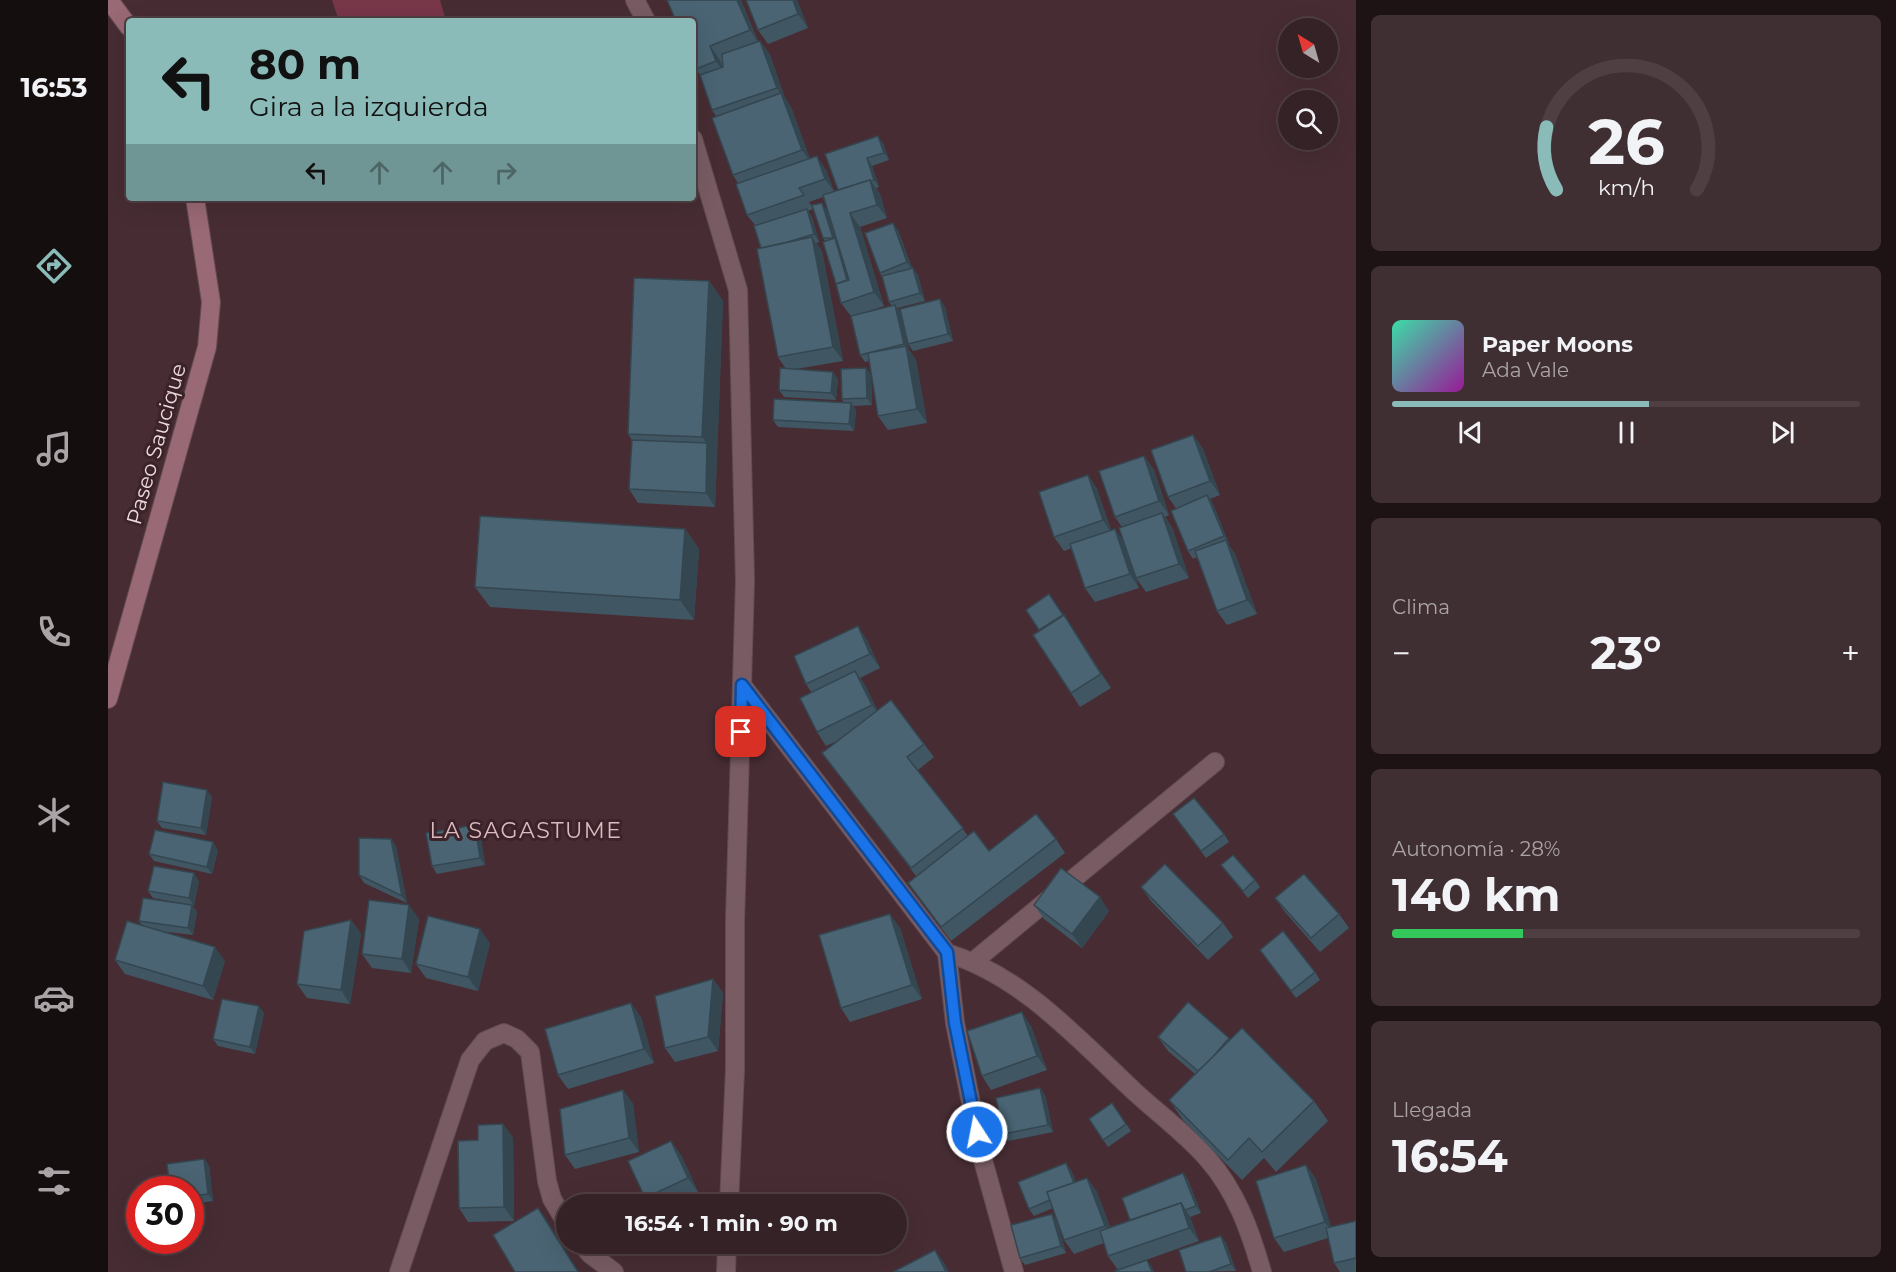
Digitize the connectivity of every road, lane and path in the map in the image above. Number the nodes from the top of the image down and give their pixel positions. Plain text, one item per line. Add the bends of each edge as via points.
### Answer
1 (109, 0) edge
2 (635, 0) edge
3 (644, 18) edge
4 (126, 23) edge
5 (696, 149) edge
6 (195, 201) edge
7 (742, 685) junction
8 (108, 699) edge
9 (1215, 762) dead end
10 (947, 952) junction
11 (974, 961) junction
12 (729, 1194) edge
13 (556, 1206) edge
14 (590, 1254) edge
15 (727, 1254) edge
16 (399, 1272) edge
17 (614, 1272) edge
18 (726, 1272) edge
19 (1014, 1272) edge
20 (1262, 1272) edge

1 - 4 street
2 - 3 street
5 - 7 street via 738,290 745,581
6 - 8 street, Paseo Saucique via 211,302 207,347
7 - 10 street
7 - 12 street
9 - 11 street
10 - 11 street
10 - 19 street via 955,1023 981,1153
11 - 20 street via 1048,1011 1207,1158 1250,1227
13 - 16 street via 547,1181 530,1052 504,1033 485,1041 470,1060
14 - 17 street
15 - 18 street

